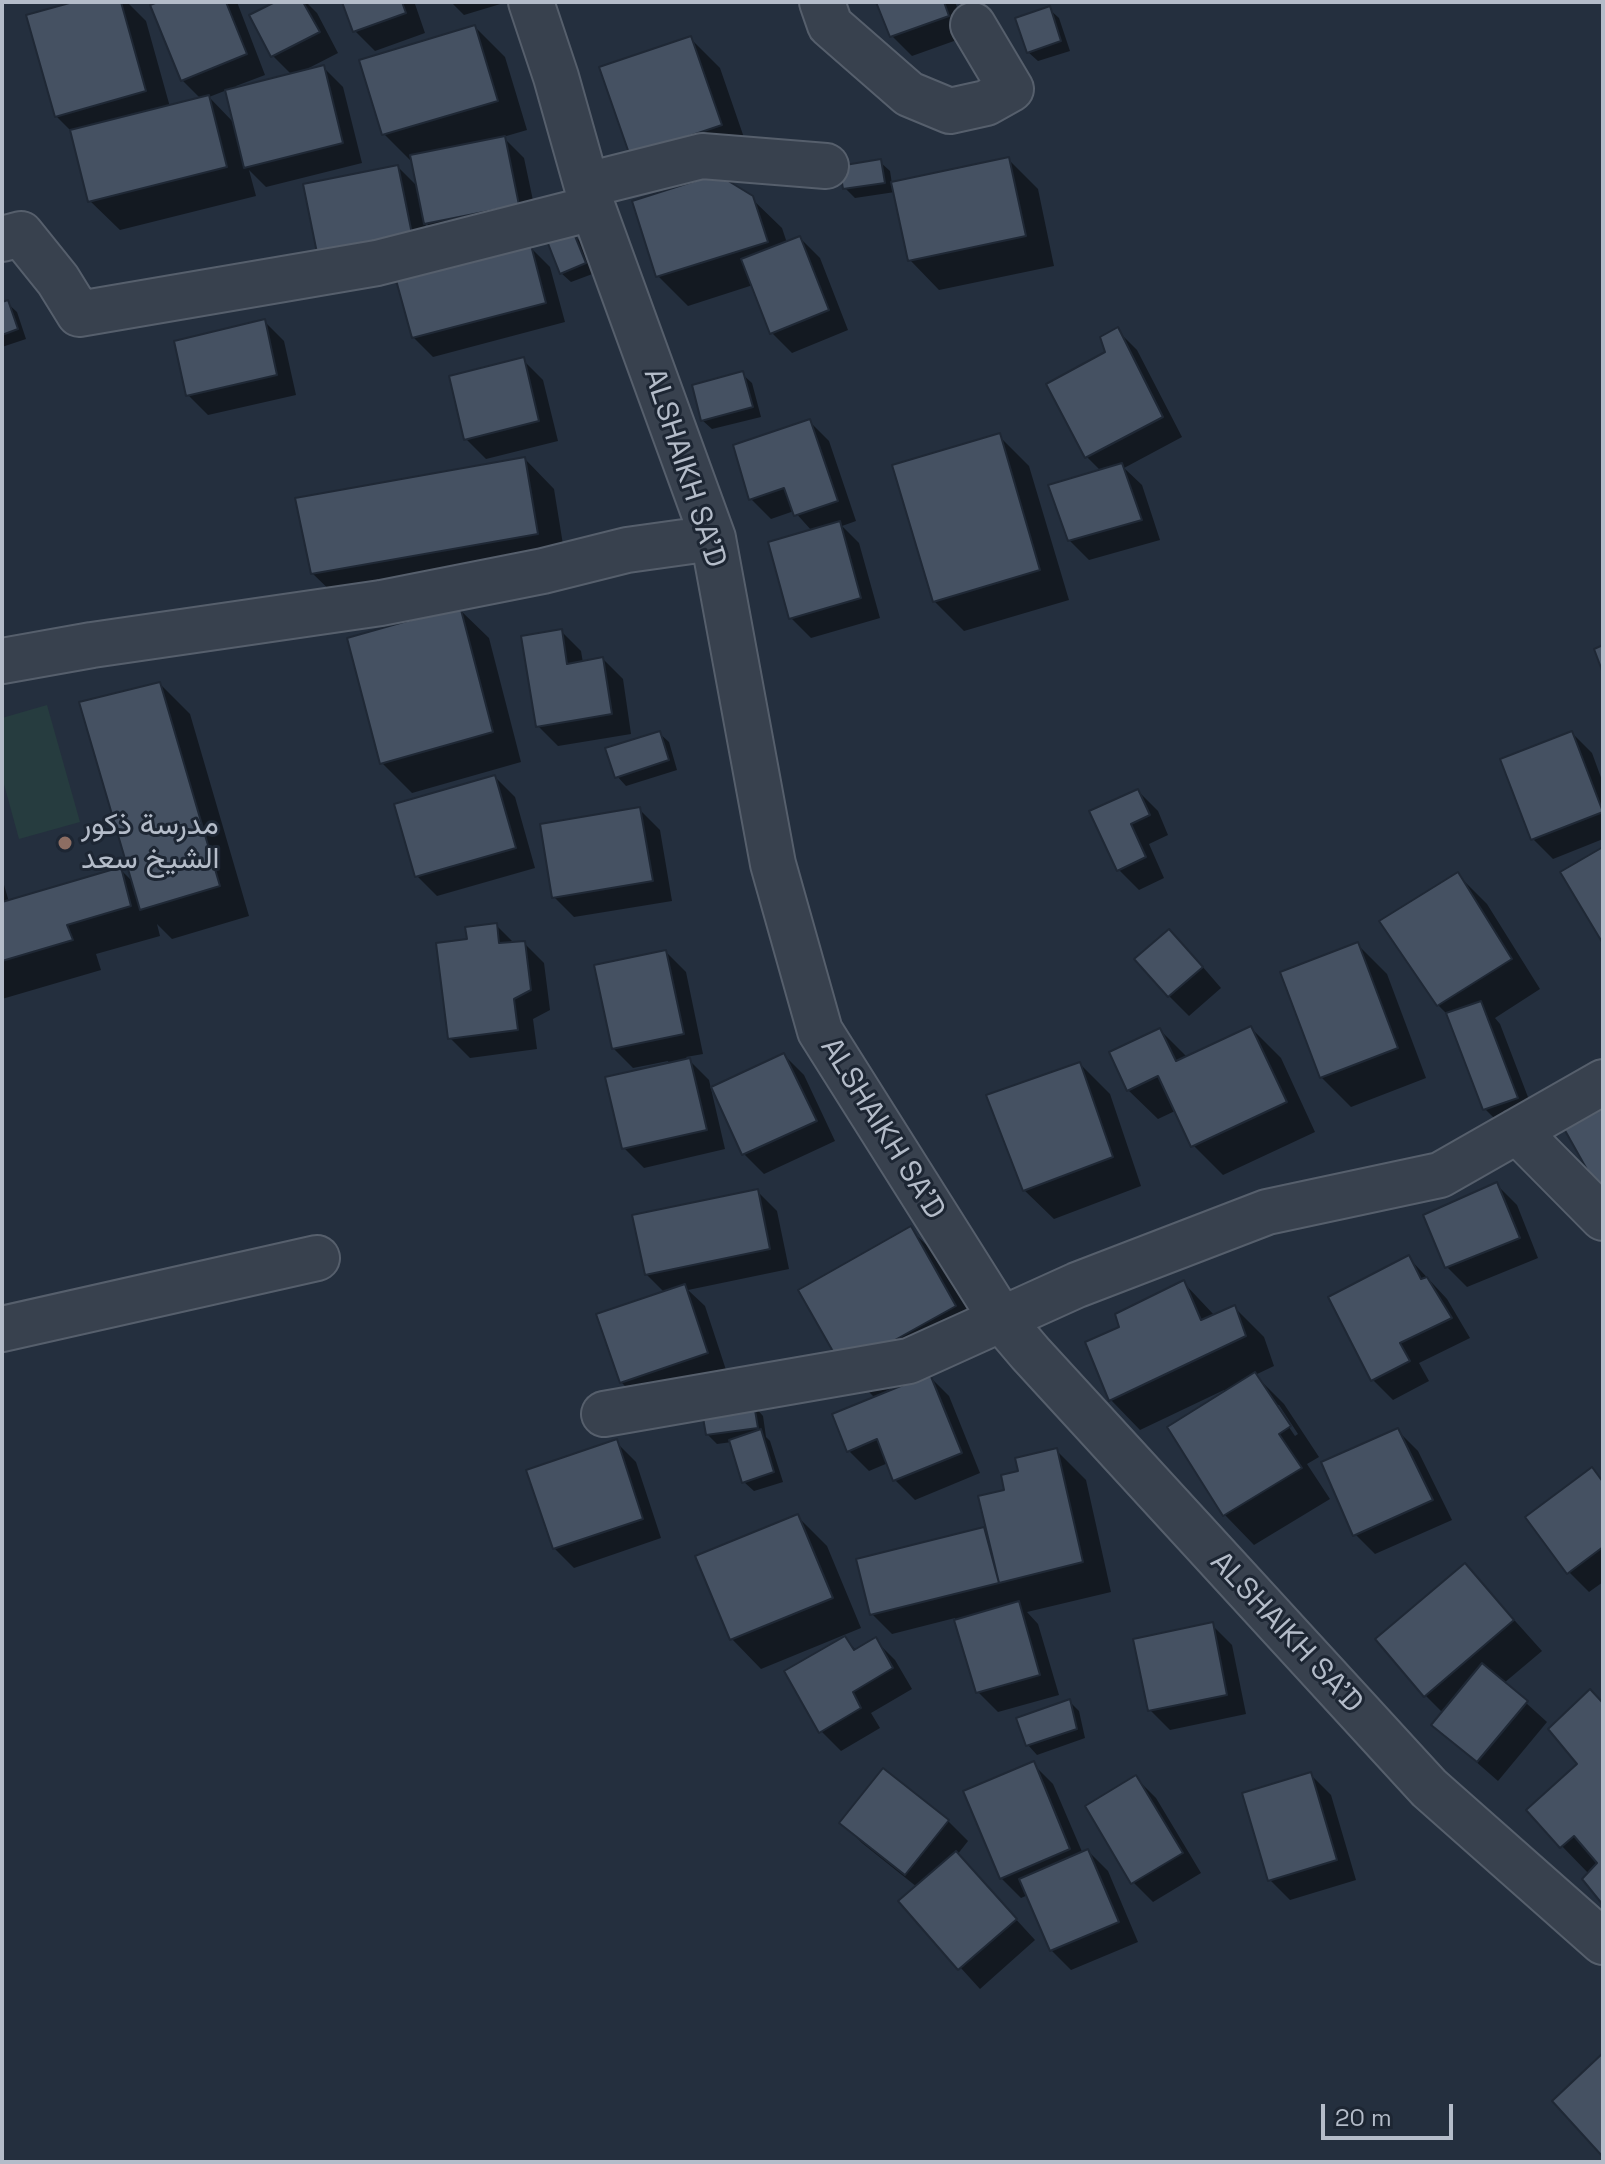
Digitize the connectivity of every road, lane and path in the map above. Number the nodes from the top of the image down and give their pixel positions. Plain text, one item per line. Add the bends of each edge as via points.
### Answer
1 (531, 2) edge
2 (822, 2) edge
3 (973, 25) dead end
4 (826, 166) dead end
5 (590, 196) junction
6 (2, 239) edge
7 (713, 538) junction
8 (2, 661) edge
9 (1603, 1082) edge
10 (1517, 1131) junction
11 (1603, 1218) edge
12 (317, 1258) dead end
13 (1002, 1320) junction
14 (2, 1329) edge
15 (604, 1414) dead end
16 (1603, 1942) edge

1 - 5 street, ALSHAIKH SA'D
2 - 3 street via 830,25 909,94 950,111 986,103 1011,89
4 - 5 street via 702,156
5 - 6 street via 377,263 79,314 21,234
5 - 7 street, ALSHAIKH SA'D
7 - 8 street via 627,550 381,603
7 - 13 street, ALSHAIKH SA'D via 773,864 820,1031
9 - 10 street
10 - 11 street
10 - 13 street via 1440,1175 1267,1212 1077,1285
12 - 14 street
13 - 15 street via 909,1361
13 - 16 street, ALSHAIKH SA'D via 1429,1788

